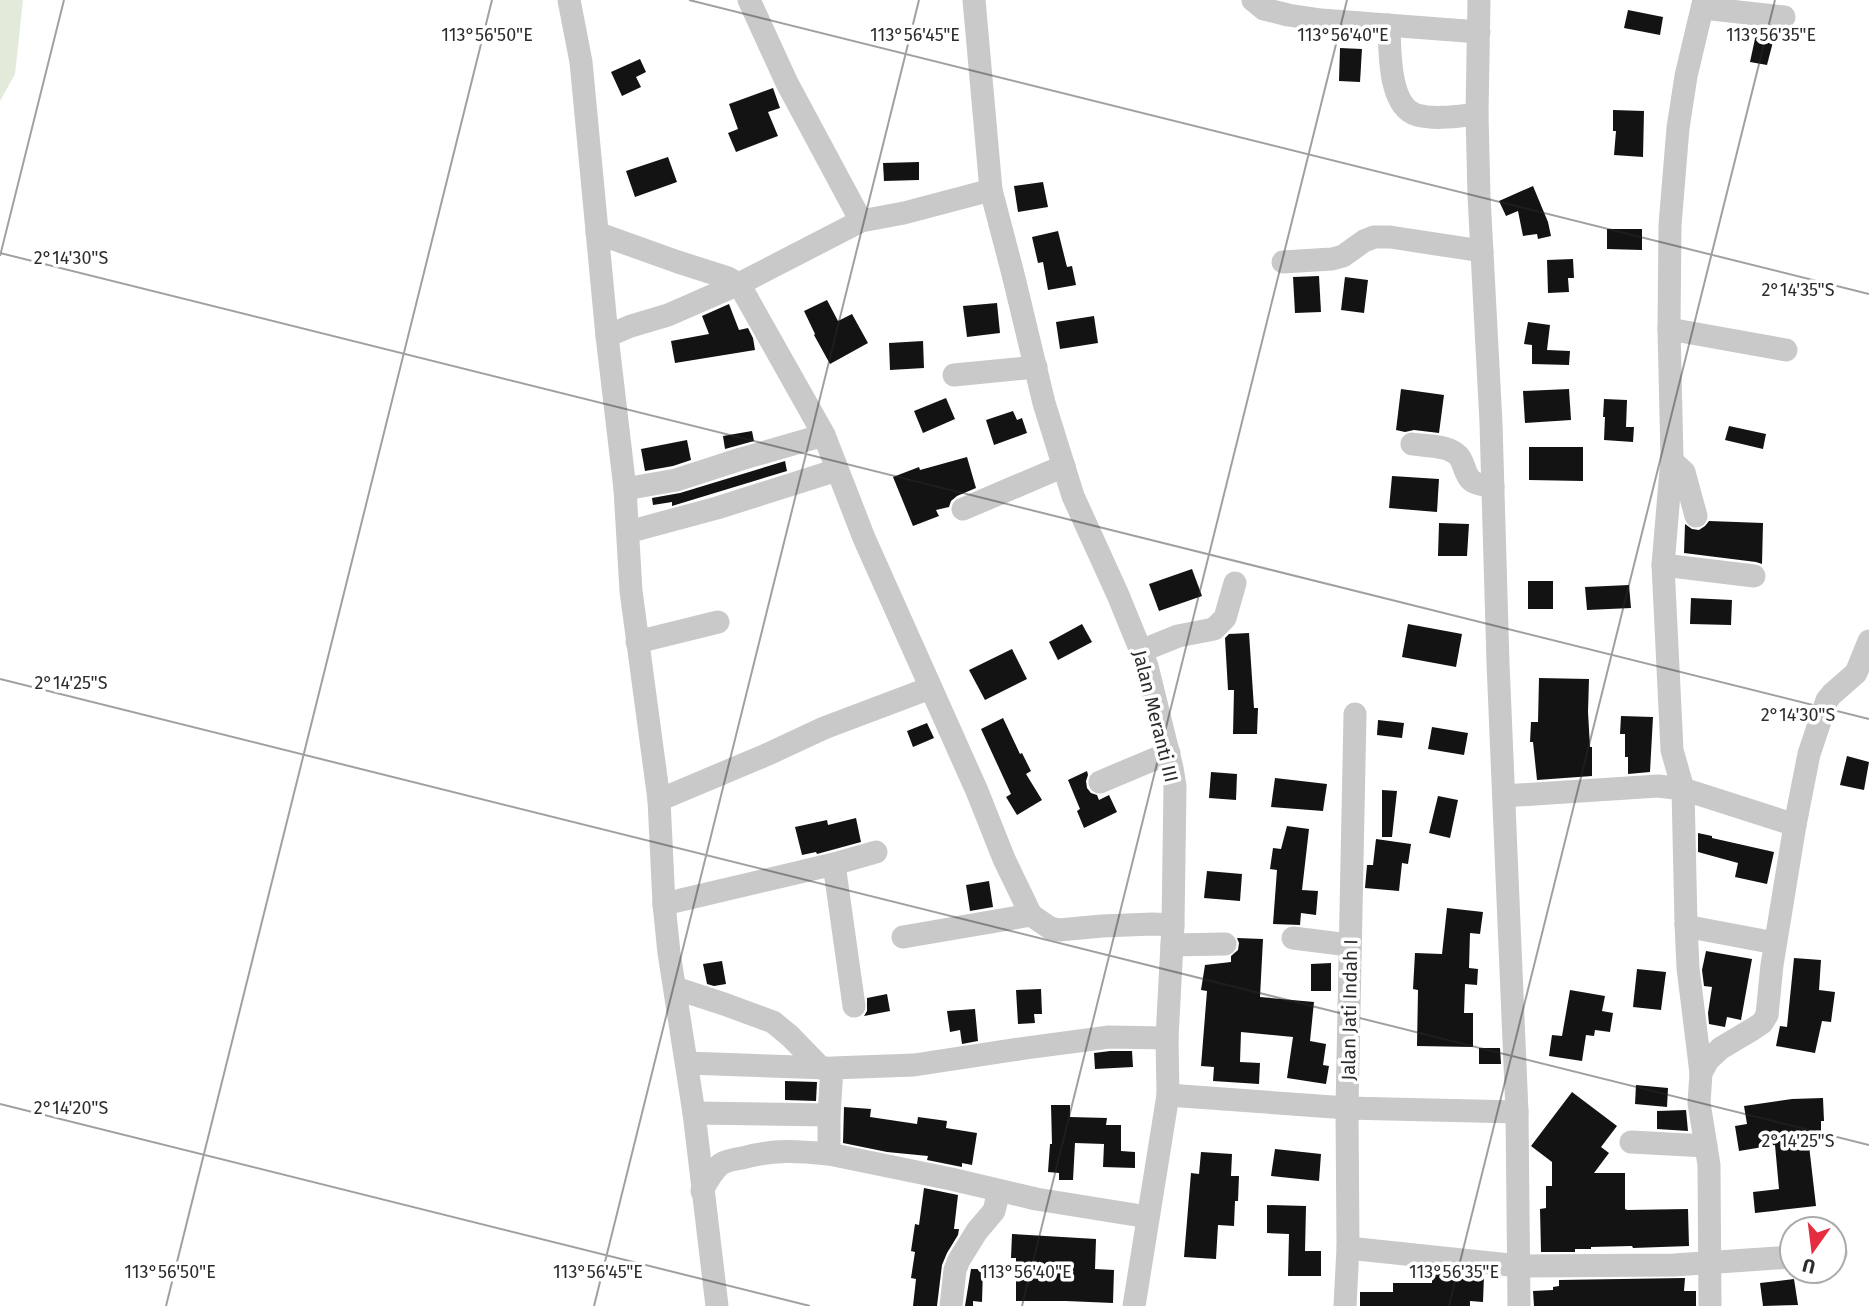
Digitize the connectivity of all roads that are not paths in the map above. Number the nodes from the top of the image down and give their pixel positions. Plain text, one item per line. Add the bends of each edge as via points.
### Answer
1 (569, 0) edge
2 (749, 0) edge
3 (974, 0) edge
4 (1252, 0) edge
5 (1479, 0) edge
6 (1703, 4) edge
7 (1784, 17) dead end
8 (1390, 25) junction
9 (1479, 32) junction
10 (1477, 114) junction
11 (991, 190) junction
12 (861, 221) junction
13 (597, 233) junction
14 (1482, 251) junction
15 (1283, 262) dead end
16 (739, 284) junction
17 (1669, 329) junction
18 (607, 336) junction
19 (1786, 350) dead end
20 (1036, 367) junction
21 (954, 375) dead end
22 (824, 435) junction
23 (1412, 444) dead end
24 (1672, 458) junction
25 (1064, 466) junction
26 (837, 470) junction
27 (1493, 487) junction
28 (625, 489) junction
29 (963, 509) dead end
30 (1696, 516) dead end
31 (628, 532) junction
32 (1663, 565) junction
33 (1754, 576) dead end
34 (1236, 583) dead end
35 (718, 622) dead end
36 (1869, 641) edge
37 (637, 642) junction
38 (1141, 651) junction
39 (930, 688) junction
40 (1355, 714) dead end
41 (1168, 753) junction
42 (1100, 782) dead end
43 (1683, 789) junction
44 (1504, 796) junction
45 (659, 800) junction
46 (1795, 825) junction
47 (876, 852) dead end
48 (834, 864) junction
49 (664, 904) junction
50 (1031, 915) junction
51 (1686, 924) junction
52 (1173, 935) junction
53 (903, 937) dead end
54 (1293, 938) dead end
55 (1775, 943) junction
56 (1225, 944) dead end
57 (1349, 945) junction
58 (675, 988) junction
59 (854, 1006) dead end
60 (1167, 1038) junction
61 (687, 1063) junction
62 (827, 1068) junction
63 (1701, 1073) junction
64 (1168, 1095) junction
65 (1347, 1108) junction
66 (1517, 1112) junction
67 (694, 1113) junction
68 (829, 1115) junction
69 (1631, 1142) dead end
70 (1706, 1146) junction
71 (830, 1154) junction
72 (702, 1191) junction
73 (999, 1191) junction
74 (1148, 1217) junction
75 (1348, 1248) junction
76 (1778, 1258) edge
77 (1710, 1264) junction
78 (1518, 1266) junction
79 (717, 1306) edge
80 (951, 1306) edge
81 (1134, 1306) edge
82 (1345, 1306) edge
83 (1519, 1306) edge
84 (1710, 1306) edge

1 - 13 street via 581,62
2 - 12 street via 787,83
3 - 11 street, Jalan Meranti III
4 - 8 street via 1264,9 1287,15
5 - 9 street
6 - 7 street
6 - 17 street via 1678,128 1670,225
8 - 9 street
8 - 10 street via 1395,88 1409,112 1427,117
9 - 10 street
10 - 14 street
11 - 12 street
11 - 20 street, Jalan Meranti III
12 - 16 street
13 - 16 street
13 - 18 street
14 - 15 street via 1374,237 1343,256
14 - 27 street
16 - 18 street via 668,316
16 - 22 street
17 - 19 street
17 - 24 street
18 - 28 street
20 - 21 street
20 - 25 street, Jalan Meranti III
22 - 26 street
22 - 28 street via 676,481
23 - 27 street via 1455,452 1473,482
24 - 30 street via 1684,472
24 - 32 street
25 - 29 street
25 - 38 street, Jalan Meranti III
26 - 31 street
26 - 39 street
27 - 44 street
28 - 31 street
31 - 37 street
32 - 33 street
32 - 43 street via 1672,750
34 - 38 street via 1225,618 1214,629 1178,636
35 - 37 street
36 - 46 street via 1856,673 1827,700 1809,754
37 - 45 street
38 - 41 street, Jalan Meranti III
39 - 45 street via 824,728
39 - 50 street
40 - 57 street, Jalan Jati Indah I
41 - 42 street
41 - 52 street, Jalan Meranti III via 1175,786
43 - 44 street via 1640,786
43 - 46 street
43 - 51 street
44 - 66 street
45 - 49 street
46 - 55 street
47 - 48 street
48 - 49 street
48 - 59 street
49 - 58 street
50 - 52 street via 1050,929 1153,924
50 - 53 street
51 - 55 street
51 - 63 street
52 - 56 street
52 - 60 street, Jalan Meranti III
54 - 57 street
55 - 63 street via 1767,1015 1762,1023 1721,1048
57 - 65 street, Jalan Jati Indah I
58 - 61 street
58 - 62 street via 773,1023
60 - 62 street via 1109,1037 914,1065
60 - 64 street, Jalan Meranti III
61 - 62 street
61 - 67 street
62 - 68 street
63 - 70 street
64 - 65 street
64 - 74 street, Jalan Meranti III
65 - 66 street
65 - 75 street, Jalan Jati Indah I
66 - 78 street
67 - 68 street
67 - 72 street
68 - 71 street
69 - 70 street
70 - 77 street
71 - 72 street via 784,1150 727,1162 712,1173
71 - 73 street
72 - 79 street
73 - 74 street
73 - 80 street via 994,1211 959,1260
74 - 81 street, Jalan Meranti III
75 - 78 street
75 - 82 street, Jalan Jati Indah I
76 - 77 street
77 - 78 street
77 - 84 street
78 - 83 street

